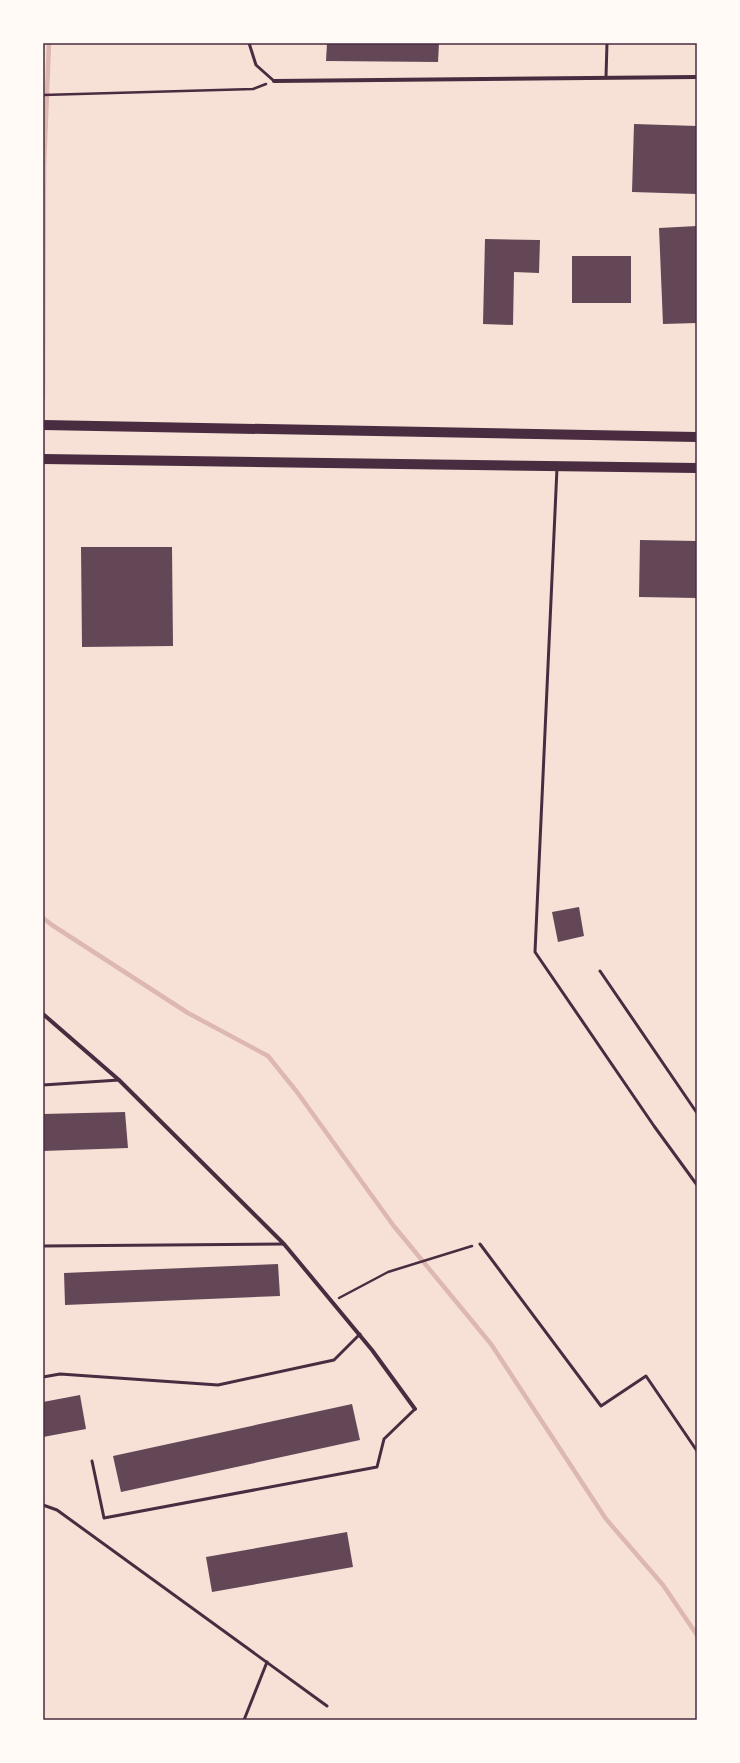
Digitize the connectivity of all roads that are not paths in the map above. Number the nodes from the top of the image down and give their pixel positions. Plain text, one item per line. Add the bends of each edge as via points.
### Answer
1 (249, 43) edge
2 (607, 43) edge
3 (606, 77) junction
4 (697, 77) edge
5 (274, 81) joint
6 (43, 425) edge
7 (697, 437) edge
8 (43, 459) edge
9 (557, 466) junction
10 (697, 468) edge
11 (600, 971) dead end
12 (43, 1014) edge
13 (119, 1080) junction
14 (43, 1085) edge
15 (697, 1113) edge
16 (697, 1185) edge
17 (284, 1244) junction
18 (480, 1244) road end
19 (43, 1246) edge
20 (360, 1334) junction
21 (43, 1377) edge
22 (415, 1409) joint
23 (697, 1451) edge
24 (92, 1461) dead end
25 (43, 1505) edge
26 (266, 1662) junction
27 (327, 1706) dead end
28 (244, 1720) edge

1 - 5 lane via 256,65
2 - 3 lane
3 - 4 street
3 - 5 street
6 - 7 main road
8 - 9 main road
9 - 10 main road
9 - 16 lane via 536,952
11 - 15 lane
12 - 13 street
13 - 14 lane
13 - 17 street
17 - 19 lane
17 - 20 street
18 - 23 lane via 601,1406 646,1376
20 - 21 lane via 334,1360 218,1385 60,1374
20 - 22 street
22 - 24 lane via 384,1439 377,1467 104,1518
25 - 26 lane via 57,1510
26 - 27 lane
26 - 28 lane

